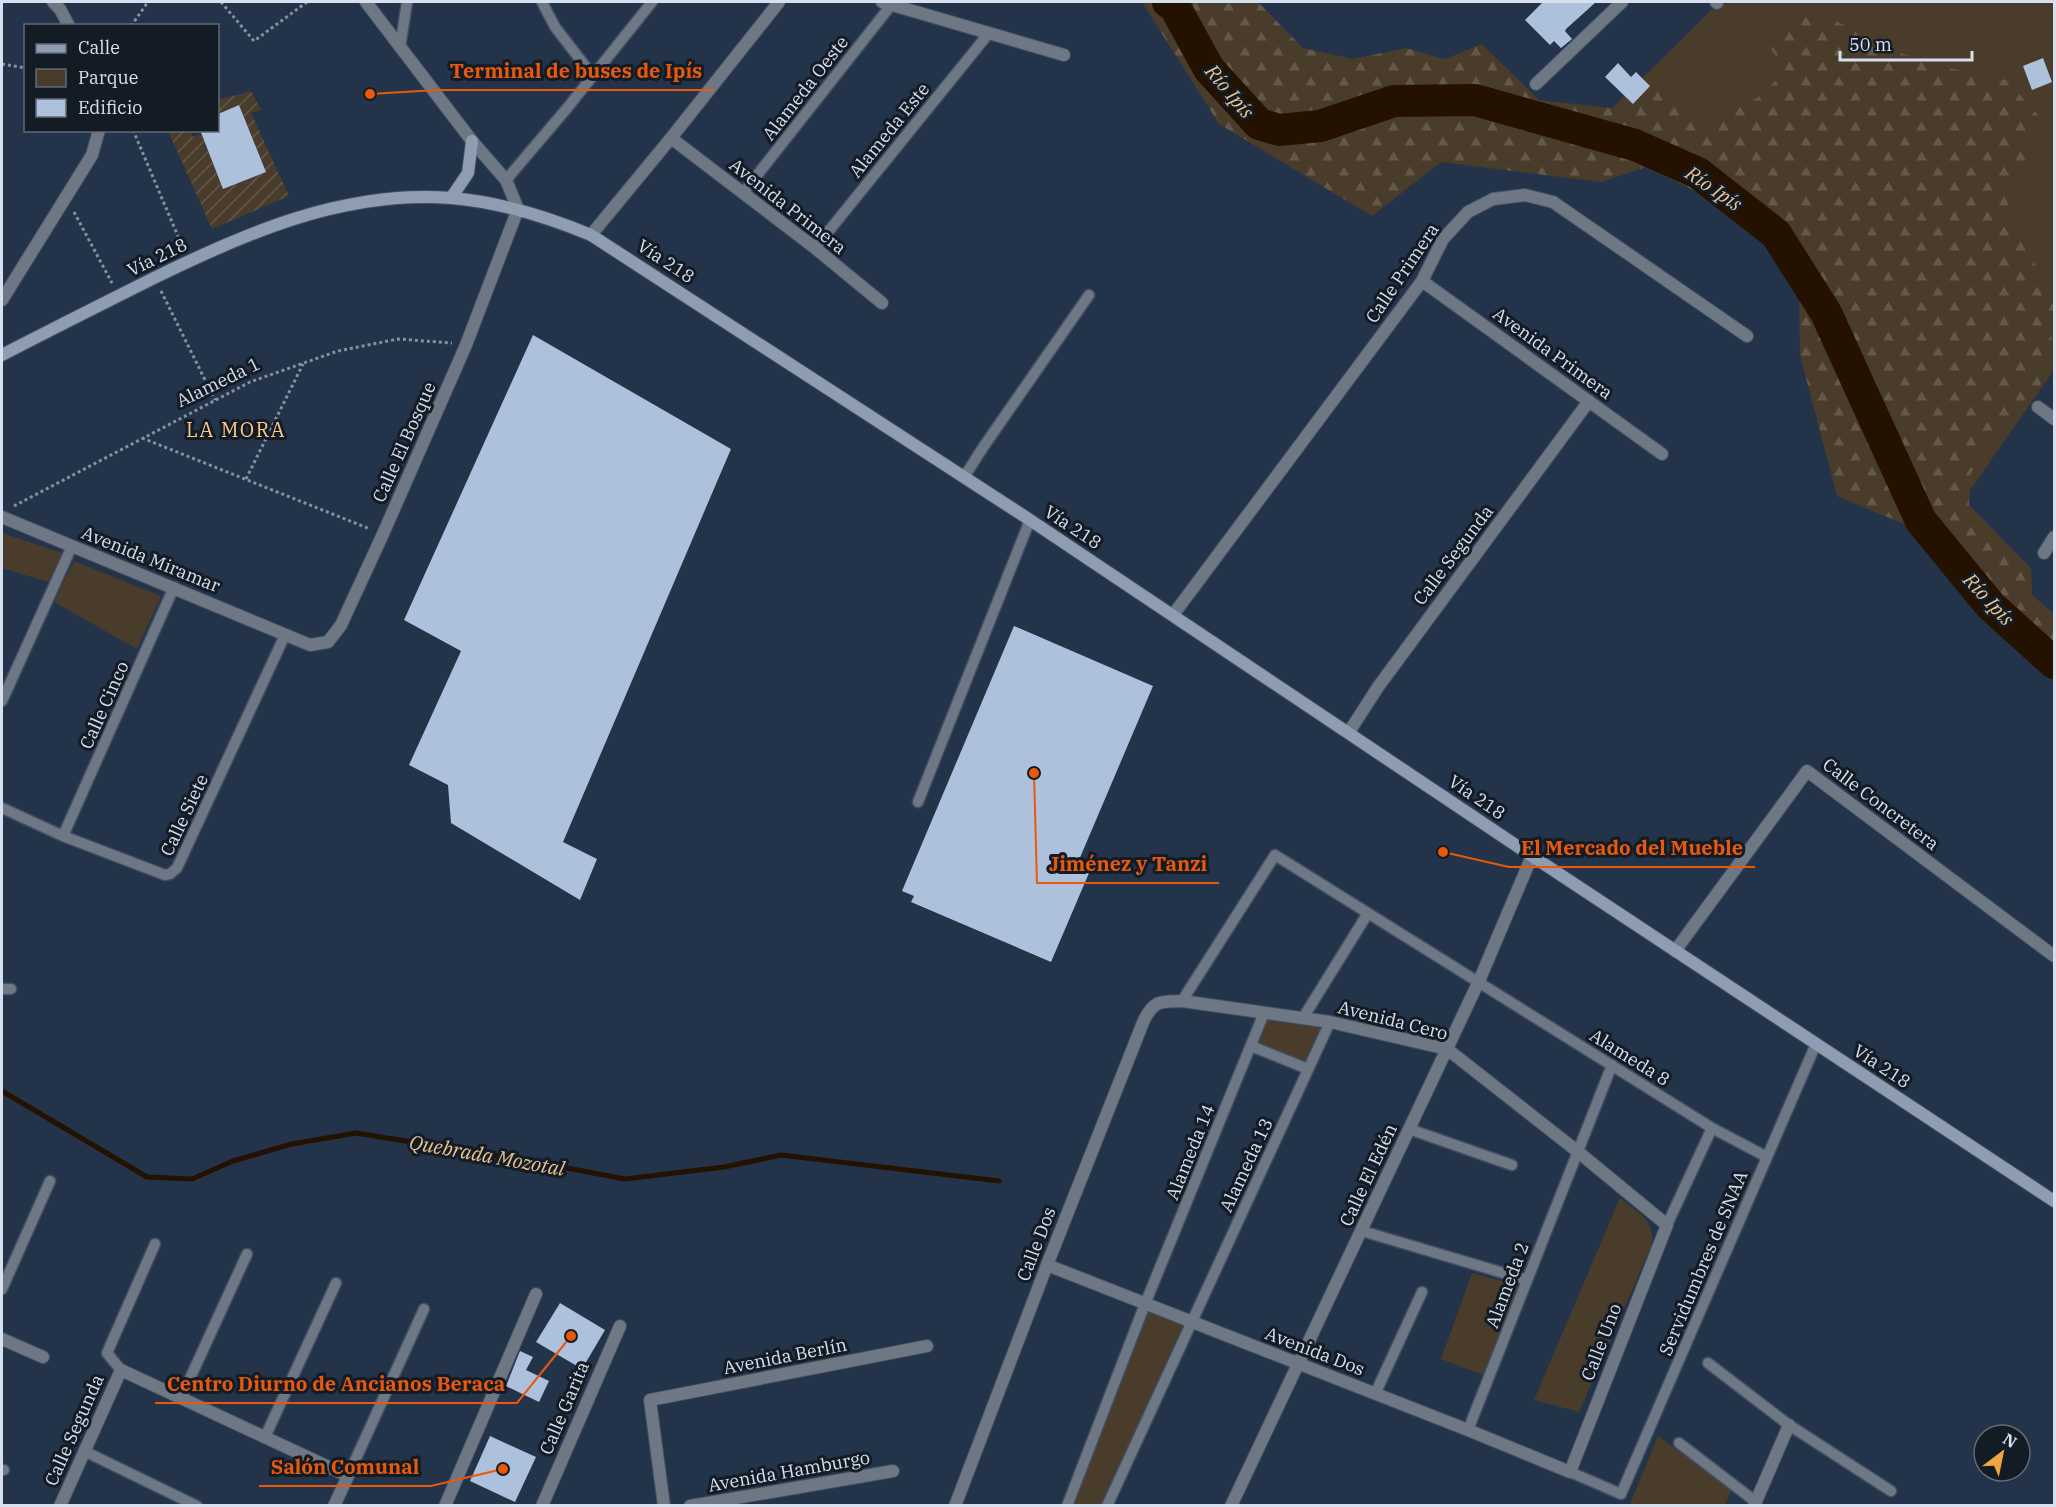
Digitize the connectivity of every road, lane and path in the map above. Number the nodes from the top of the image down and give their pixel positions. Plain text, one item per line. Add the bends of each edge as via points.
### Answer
1 (53, 2) edge
2 (148, 2) edge
3 (221, 2) edge
4 (307, 2) edge
5 (366, 2) edge
6 (407, 2) edge
7 (542, 2) edge
8 (652, 2) edge
9 (778, 2) edge
10 (1622, 2) edge
11 (887, 3) edge
12 (68, 24) edge
13 (132, 24) edge
14 (990, 33) junction
15 (400, 48) junction
16 (1064, 55) dead end
17 (2, 64) edge
18 (24, 68) edge
19 (593, 76) junction
20 (1536, 84) dead end
21 (98, 132) edge
22 (134, 132) edge
23 (671, 138) junction
24 (472, 141) junction
25 (506, 180) junction
26 (744, 193) junction
27 (66, 197) junction
28 (451, 198) junction
29 (518, 209) junction
30 (591, 235) junction
31 (814, 248) junction
32 (189, 260) junction
33 (155, 278) junction
34 (1422, 281) junction
35 (118, 296) junction
36 (1089, 296) dead end
37 (2, 300) edge
38 (882, 303) dead end
39 (1747, 336) dead end
40 (466, 345) junction
41 (2, 355) edge
42 (303, 362) junction
43 (215, 400) junction
44 (1589, 401) junction
45 (2037, 407) dead end
46 (2055, 419) edge
47 (142, 438) junction
48 (1662, 454) dead end
49 (964, 477) junction
50 (246, 479) junction
51 (6, 512) edge
52 (1030, 520) junction
53 (383, 534) junction
54 (2055, 537) edge
55 (72, 546) junction
56 (2044, 553) dead end
57 (174, 587) junction
58 (1173, 615) junction
59 (285, 635) junction
60 (2, 701) edge
61 (1349, 732) junction
62 (918, 802) dead end
63 (2, 808) edge
64 (63, 836) junction
65 (1532, 856) junction
66 (1368, 913) junction
67 (1675, 951) junction
68 (2055, 956) edge
69 (1479, 981) junction
70 (1182, 1001) junction
71 (1160, 1002) joint
72 (1264, 1013) junction
73 (1303, 1018) junction
74 (1330, 1022) junction
75 (1816, 1044) junction
76 (1251, 1046) junction
77 (1447, 1049) junction
78 (1612, 1065) junction
79 (1308, 1069) junction
80 (1713, 1128) junction
81 (1409, 1129) junction
82 (1577, 1151) junction
83 (1767, 1157) junction
84 (1512, 1165) dead end
85 (50, 1181) dead end
86 (2055, 1202) edge
87 (1667, 1225) junction
88 (1362, 1231) junction
89 (155, 1244) dead end
90 (247, 1254) dead end
91 (1047, 1265) junction
92 (1527, 1280) junction
93 (336, 1283) dead end
94 (2, 1289) edge
95 (1422, 1292) dead end
96 (536, 1294) dead end
97 (1145, 1304) junction
98 (424, 1308) dead end
99 (1191, 1322) junction
100 (620, 1326) dead end
101 (2, 1339) edge
102 (927, 1346) dead end
103 (43, 1357) dead end
104 (1299, 1363) junction
105 (1708, 1363) dead end
106 (121, 1370) junction
107 (1376, 1394) junction
108 (182, 1398) junction
109 (1789, 1425) junction
110 (1468, 1430) junction
111 (265, 1437) junction
112 (1679, 1443) dead end
113 (84, 1451) junction
114 (893, 1471) dead end
115 (1570, 1472) junction
116 (348, 1476) junction
117 (1891, 1491) dead end
118 (1755, 1504) edge
119 (60, 1506) edge
120 (198, 1506) edge
121 (334, 1506) edge
122 (445, 1506) edge
123 (542, 1506) edge
124 (664, 1506) edge
125 (690, 1506) edge
126 (955, 1506) edge
127 (1067, 1506) edge
128 (1107, 1506) edge
129 (1231, 1506) edge

1 - 12 street
2 - 13 path
3 - 4 path via 254,41
5 - 15 street
6 - 15 lane
7 - 19 lane via 555,27
8 - 19 lane
9 - 23 street
10 - 20 street
11 - 14 street
11 - 26 lane, Alameda Oeste
14 - 16 street
14 - 31 lane, Alameda Este
15 - 24 street
17 - 18 path
19 - 25 lane
21 - 27 street via 92,154
22 - 32 path
23 - 26 street, Avenida Primera
23 - 30 street
24 - 25 street
24 - 28 main road via 468,173
25 - 29 street
26 - 31 street, Avenida Primera
27 - 35 path
27 - 37 street
28 - 29 main road, Vía 218
28 - 32 main road, Vía 218 via 382,200 333,207 270,225
29 - 30 main road, Vía 218
29 - 40 street, Calle El Bosque
30 - 49 main road, Vía 218
31 - 38 street, Avenida Primera
32 - 33 main road, Vía 218
33 - 35 main road, Vía 218
33 - 43 path
34 - 39 street, Calle Primera via 1443,238 1468,212 1493,199 1525,195 1553,202
34 - 44 street, Avenida Primera
34 - 58 street, Calle Primera
35 - 41 main road, Vía 218
36 - 49 lane
40 - 42 path, Alameda 1 via 398,339
40 - 53 street, Calle El Bosque
42 - 43 path, Alameda 1
42 - 50 path
43 - 47 path, Alameda 1
44 - 48 street, Avenida Primera
44 - 61 street, Calle Segunda
45 - 46 street
47 - 50 path
47 - 51 path, Alameda 1
49 - 52 main road, Vía 218
50 - 53 path
51 - 55 street, Avenida Miramar
52 - 58 main road, Vía 218
52 - 62 lane
53 - 59 street, Calle El Bosque via 341,624 328,642 310,645
54 - 56 street
55 - 57 street, Avenida Miramar
55 - 60 lane
57 - 59 street, Avenida Miramar
57 - 64 lane, Calle Cinco
58 - 61 main road, Vía 218
59 - 64 lane, Calle Siete via 174,872 165,875
61 - 65 main road, Vía 218
63 - 64 lane, Calle Siete
65 - 67 main road, Vía 218
65 - 69 street, Calle El Edén
66 - 69 lane, Alameda 8
66 - 70 lane, Alameda 8 via 1275,855
66 - 73 lane
67 - 68 street, Calle Concretera via 1807,771
67 - 75 main road, Vía 218
69 - 77 street, Calle El Edén
69 - 78 lane, Alameda 8
70 - 71 street, Avenida Cero
70 - 72 street, Avenida Cero
71 - 91 street, Calle Dos via 1151,1007 1144,1020
72 - 73 street, Avenida Cero
72 - 76 lane, Alameda 14
73 - 74 street, Avenida Cero
74 - 77 street, Avenida Cero
74 - 79 lane, Alameda 13
75 - 83 lane, Servidumbres de SNAA
75 - 86 main road, Vía 218
76 - 79 lane
76 - 97 lane, Alameda 14
77 - 81 street, Calle El Edén
77 - 82 street, Avenida Cero
78 - 80 lane, Alameda 8
78 - 82 lane, Alameda 2
79 - 99 lane, Alameda 13
80 - 83 lane, Alameda 8
80 - 87 lane
81 - 84 lane
81 - 88 street, Calle El Edén
82 - 87 street, Avenida Cero
82 - 92 lane, Alameda 2
83 - 115 lane, Servidumbres de SNAA via 1621,1494
85 - 94 lane
87 - 115 street, Calle Uno
88 - 92 lane
88 - 104 street, Calle El Edén
89 - 106 lane via 107,1353
90 - 108 lane
91 - 97 street, Avenida Dos
91 - 126 street, Calle Dos
92 - 110 lane, Alameda 2
93 - 111 lane
95 - 107 lane
96 - 122 street
97 - 99 street, Avenida Dos
97 - 127 lane, Alameda 14
98 - 116 lane
99 - 104 street, Avenida Dos
99 - 128 lane, Alameda 13
100 - 123 street, Calle Garita
101 - 103 street
102 - 124 street, Avenida Berlín via 650,1400
104 - 107 street, Avenida Dos
104 - 129 street, Calle El Edén
105 - 109 lane
106 - 108 street
106 - 113 street, Calle Segunda
107 - 110 street, Avenida Dos
108 - 111 street
109 - 117 lane
109 - 118 street
110 - 115 street, Avenida Dos
111 - 116 street
112 - 118 lane
113 - 119 street, Calle Segunda
113 - 120 lane
114 - 125 street, Avenida Hamburgo
116 - 121 street

